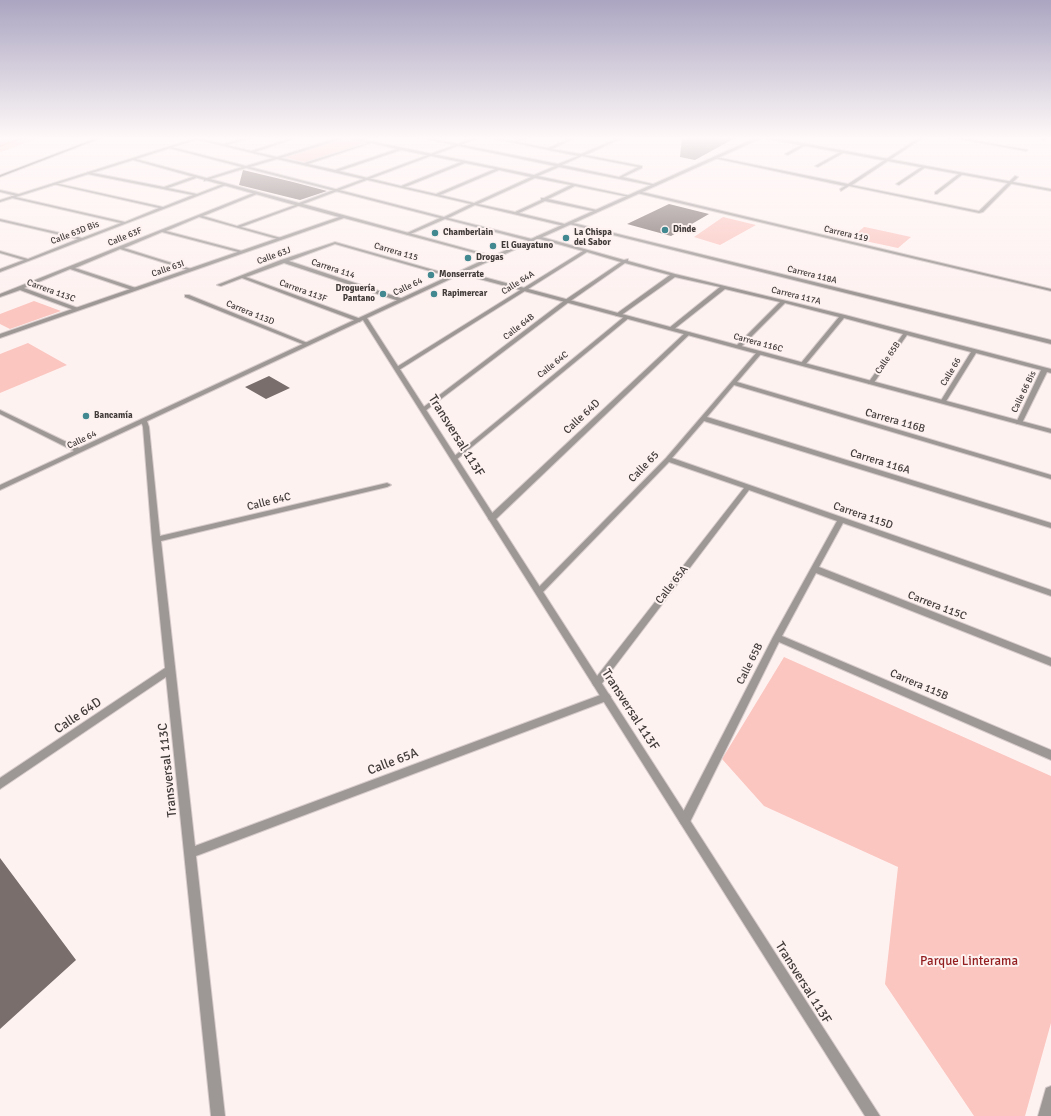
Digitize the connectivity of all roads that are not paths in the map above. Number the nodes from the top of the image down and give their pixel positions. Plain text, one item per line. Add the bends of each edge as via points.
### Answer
1 (37, 189) edge
2 (78, 189) edge
3 (169, 189) edge
4 (213, 189) edge
5 (240, 189) edge
6 (333, 189) edge
7 (410, 189) edge
8 (450, 189) edge
9 (507, 189) edge
10 (565, 189) edge
11 (594, 189) edge
12 (645, 189) edge
13 (868, 189) edge
14 (941, 189) edge
15 (1003, 189) edge
16 (337, 190) junction
17 (0, 191) edge
18 (638, 192) junction
19 (256, 193) junction
20 (936, 193) dead end
21 (17, 195) junction
22 (198, 195) junction
23 (436, 195) junction
24 (629, 196) junction
25 (12, 197) junction
26 (542, 199) junction
27 (0, 201) edge
28 (297, 205) junction
29 (475, 205) junction
30 (164, 208) junction
31 (596, 211) junction
32 (514, 214) junction
33 (198, 216) junction
34 (342, 217) junction
35 (445, 218) junction
36 (0, 220) edge
37 (125, 223) junction
38 (570, 223) junction
39 (564, 225) junction
40 (237, 227) junction
41 (163, 231) junction
42 (408, 234) junction
43 (538, 237) junction
44 (82, 239) junction
45 (279, 239) junction
46 (530, 240) junction
47 (335, 243) joint
48 (120, 248) junction
49 (587, 250) junction
50 (0, 252) edge
51 (240, 252) junction
52 (493, 258) junction
53 (28, 260) junction
54 (626, 260) junction
55 (283, 261) junction
56 (71, 268) junction
57 (189, 270) junction
58 (0, 271) edge
59 (461, 272) junction
60 (674, 275) junction
61 (453, 276) junction
62 (242, 277) junction
63 (219, 285) dead end
64 (724, 287) junction
65 (20, 288) junction
66 (134, 289) junction
67 (524, 289) junction
68 (1051, 290) edge
69 (0, 296) edge
70 (187, 296) dead end
71 (401, 300) junction
72 (567, 301) junction
73 (784, 301) junction
74 (76, 309) junction
75 (618, 315) junction
76 (843, 316) junction
77 (627, 317) junction
78 (362, 319) junction
79 (671, 329) junction
80 (688, 333) junction
81 (906, 333) junction
82 (0, 336) edge
83 (1051, 342) edge
84 (308, 344) junction
85 (738, 347) junction
86 (974, 351) junction
87 (759, 352) junction
88 (803, 364) junction
89 (397, 369) junction
90 (1048, 370) edge
91 (733, 383) junction
92 (871, 383) junction
93 (943, 402) junction
94 (423, 410) junction
95 (0, 412) edge
96 (703, 418) junction
97 (144, 421) junction
98 (1019, 423) junction
99 (1051, 431) edge
100 (79, 451) junction
101 (454, 459) junction
102 (668, 459) junction
103 (1051, 477) edge
104 (387, 485) dead end
105 (748, 487) junction
106 (0, 488) edge
107 (492, 518) junction
108 (841, 520) junction
109 (1051, 526) edge
110 (156, 540) junction
111 (814, 569) junction
112 (539, 592) junction
113 (1051, 593) edge
114 (778, 637) junction
115 (1051, 662) edge
116 (171, 669) junction
117 (597, 682) junction
118 (606, 697) junction
119 (1051, 755) edge
120 (0, 784) edge
121 (685, 820) junction
122 (190, 853) junction
123 (1051, 1093) edge
124 (218, 1116) edge
125 (873, 1116) edge
126 (1045, 1116) edge

1 - 21 street
2 - 30 street
3 - 22 street
4 - 22 street, Calle 63D Bis
5 - 19 street
6 - 16 street
7 - 23 street
8 - 23 street
9 - 29 street
10 - 26 street
11 - 24 street
12 - 18 street, Calle 64
13 - 15 street via 982,212
14 - 20 street
16 - 28 street
16 - 35 street
17 - 21 street
18 - 24 street, Calle 64
18 - 68 street, Carrera 119
19 - 28 street
19 - 33 street, Calle 63F
21 - 25 street
22 - 30 street, Calle 63D Bis
23 - 29 street
24 - 31 street, Calle 64
25 - 27 street
25 - 37 street
26 - 31 street
26 - 32 street
28 - 34 street
28 - 40 street
29 - 32 street
29 - 35 street
30 - 37 street, Calle 63D Bis
31 - 38 street, Calle 64
32 - 39 street
33 - 40 street
33 - 41 street, Calle 63F
34 - 42 street
34 - 45 street, Calle 63I
35 - 42 street
35 - 46 street
36 - 44 street
37 - 44 street, Calle 63D Bis
38 - 39 street, Calle 64
38 - 83 street, Carrera 118A
39 - 43 street, Calle 64
40 - 45 street
41 - 48 street, Calle 63F
41 - 51 street
42 - 52 street
43 - 46 street, Calle 64
43 - 49 street, Carrera 117A
44 - 53 street, Calle 63D Bis
45 - 51 street, Calle 63I
46 - 52 street, Calle 64
47 - 55 street, Calle 63J
47 - 61 street, Carrera 115
48 - 56 street, Calle 63F
48 - 57 street
49 - 54 street, Carrera 117A
49 - 67 street, Calle 64A
50 - 53 street
51 - 57 street, Calle 63I
52 - 59 street, Calle 64
53 - 58 street, Calle 63D Bis
54 - 60 street, Carrera 117A
54 - 72 street, Calle 64B
55 - 62 street, Calle 63J
55 - 71 street, Carrera 114
56 - 65 street, Calle 63F
56 - 66 street
57 - 66 street, Calle 63I
59 - 61 street, Calle 64
59 - 67 street, Carrera 116C
60 - 64 street, Carrera 117A
60 - 75 street
61 - 71 street, Calle 64
62 - 63 street, Calle 63J
62 - 78 street, Carrera 113F
64 - 73 street, Carrera 117A
64 - 79 street
65 - 69 street, Calle 63F
65 - 74 street, Carrera 113C
66 - 74 street, Calle 63I
67 - 72 street, Carrera 116C
67 - 89 street, Calle 64A
70 - 84 street, Carrera 113D
71 - 78 street, Calle 64
72 - 75 street, Carrera 116C
72 - 94 street, Calle 64B
73 - 76 street, Carrera 117A
73 - 85 street
74 - 82 street, Calle 63I
75 - 77 street, Carrera 116C
76 - 81 street, Carrera 117A
76 - 88 street
77 - 79 street, Carrera 116C
77 - 101 street, Calle 64C
78 - 84 street, Calle 64
78 - 89 street, Transversal 113F
79 - 80 street, Carrera 116C
80 - 85 street, Carrera 116C
80 - 107 street, Calle 64D
81 - 86 street, Carrera 117A
81 - 92 street, Calle 65B
84 - 97 street, Calle 64
85 - 87 street, Carrera 116C
86 - 90 street, Carrera 117A
86 - 93 street, Calle 66
87 - 88 street, Carrera 116C
87 - 91 street, Calle 65
88 - 92 street, Carrera 116C
89 - 94 street, Transversal 113F
90 - 98 street, Calle 66 Bis
91 - 96 street, Calle 65
91 - 103 street, Carrera 116B
92 - 93 street, Carrera 116C
93 - 98 street, Carrera 116C
94 - 101 street, Transversal 113F
95 - 100 street
96 - 102 street, Calle 65
96 - 109 street, Carrera 116A
97 - 100 street, Calle 64
97 - 110 street, Transversal 113C
98 - 99 street, Carrera 116C
100 - 106 street, Calle 64
101 - 107 street, Transversal 113F
102 - 105 street, Carrera 115D
102 - 112 street, Calle 65
104 - 110 street, Calle 64C
105 - 108 street, Carrera 115D
105 - 117 street, Calle 65A
107 - 112 street, Transversal 113F
108 - 111 street, Calle 65B
108 - 113 street, Carrera 115D
110 - 116 street, Transversal 113C
111 - 114 street, Calle 65B
111 - 115 street, Carrera 115C
112 - 117 street, Transversal 113F
114 - 119 street, Carrera 115B
114 - 121 street, Calle 65B
116 - 120 street, Calle 64D
116 - 122 street, Transversal 113C
117 - 118 street, Transversal 113F
118 - 121 street, Transversal 113F
118 - 122 street, Calle 65A
121 - 125 street, Transversal 113F
122 - 124 street, Transversal 113C
123 - 126 street

